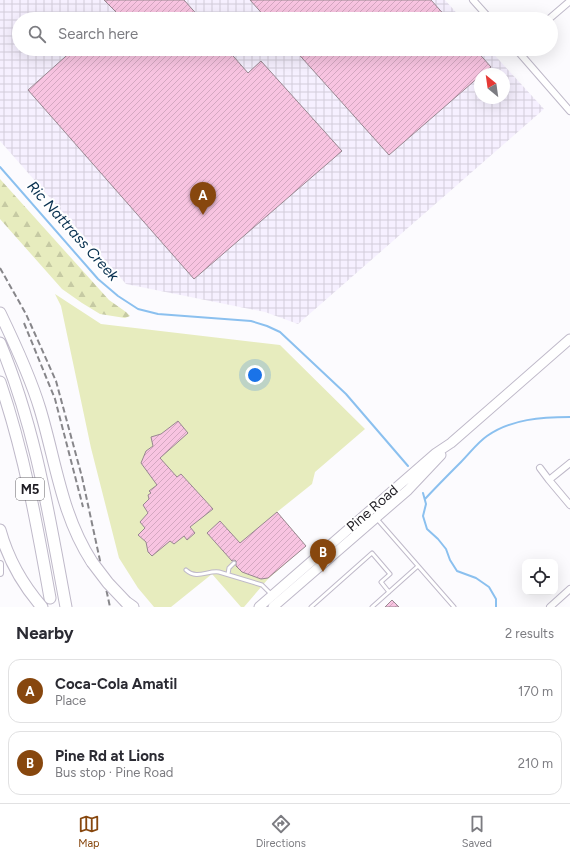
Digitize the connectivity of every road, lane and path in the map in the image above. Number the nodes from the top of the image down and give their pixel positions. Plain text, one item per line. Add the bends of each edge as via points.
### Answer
1 (473, 0) edge
2 (570, 1) edge
3 (484, 12) edge
4 (557, 12) edge
5 (522, 56) edge
6 (570, 111) edge
7 (0, 313) edge
8 (570, 339) edge
9 (0, 343) edge
10 (0, 382) edge
11 (450, 443) junction
12 (570, 463) edge
13 (540, 468) dead end
14 (549, 480) junction
15 (570, 505) edge
16 (370, 510) junction
17 (376, 518) junction
18 (0, 530) edge
19 (234, 563) dead end
20 (0, 564) edge
21 (418, 566) junction
22 (186, 570) dead end
23 (0, 573) edge
24 (228, 574) junction
25 (570, 589) edge
26 (390, 592) junction
27 (50, 598) dead end
28 (274, 602) edge
29 (40, 604) edge
30 (130, 604) edge
31 (554, 606) edge
32 (66, 607) edge
33 (259, 607) edge
34 (311, 607) edge
35 (372, 607) edge
36 (454, 607) edge

1 - 3 street
2 - 4 street
5 - 6 street
7 - 30 highway, bridge via 24,364 39,407 61,493 78,538 108,583
8 - 11 street, Pine Road
9 - 32 highway, M5 via 18,392 41,473
10 - 27 highway, M5 via 14,423 26,472
11 - 16 street, Pine Road
11 - 17 street, Pine Road via 408,490
12 - 14 street
13 - 14 street
14 - 15 street
16 - 17 lane
16 - 28 street, Pine Road
17 - 21 lane
17 - 28 street, Pine Road
18 - 29 highway via 13,565
19 - 24 lane
20 - 23 street
21 - 26 lane
21 - 36 lane
22 - 24 lane via 198,575 215,571
24 - 28 lane via 262,585
25 - 31 street
26 - 34 lane via 381,582 390,574 372,554
26 - 35 lane
28 - 33 street, Pine Road

